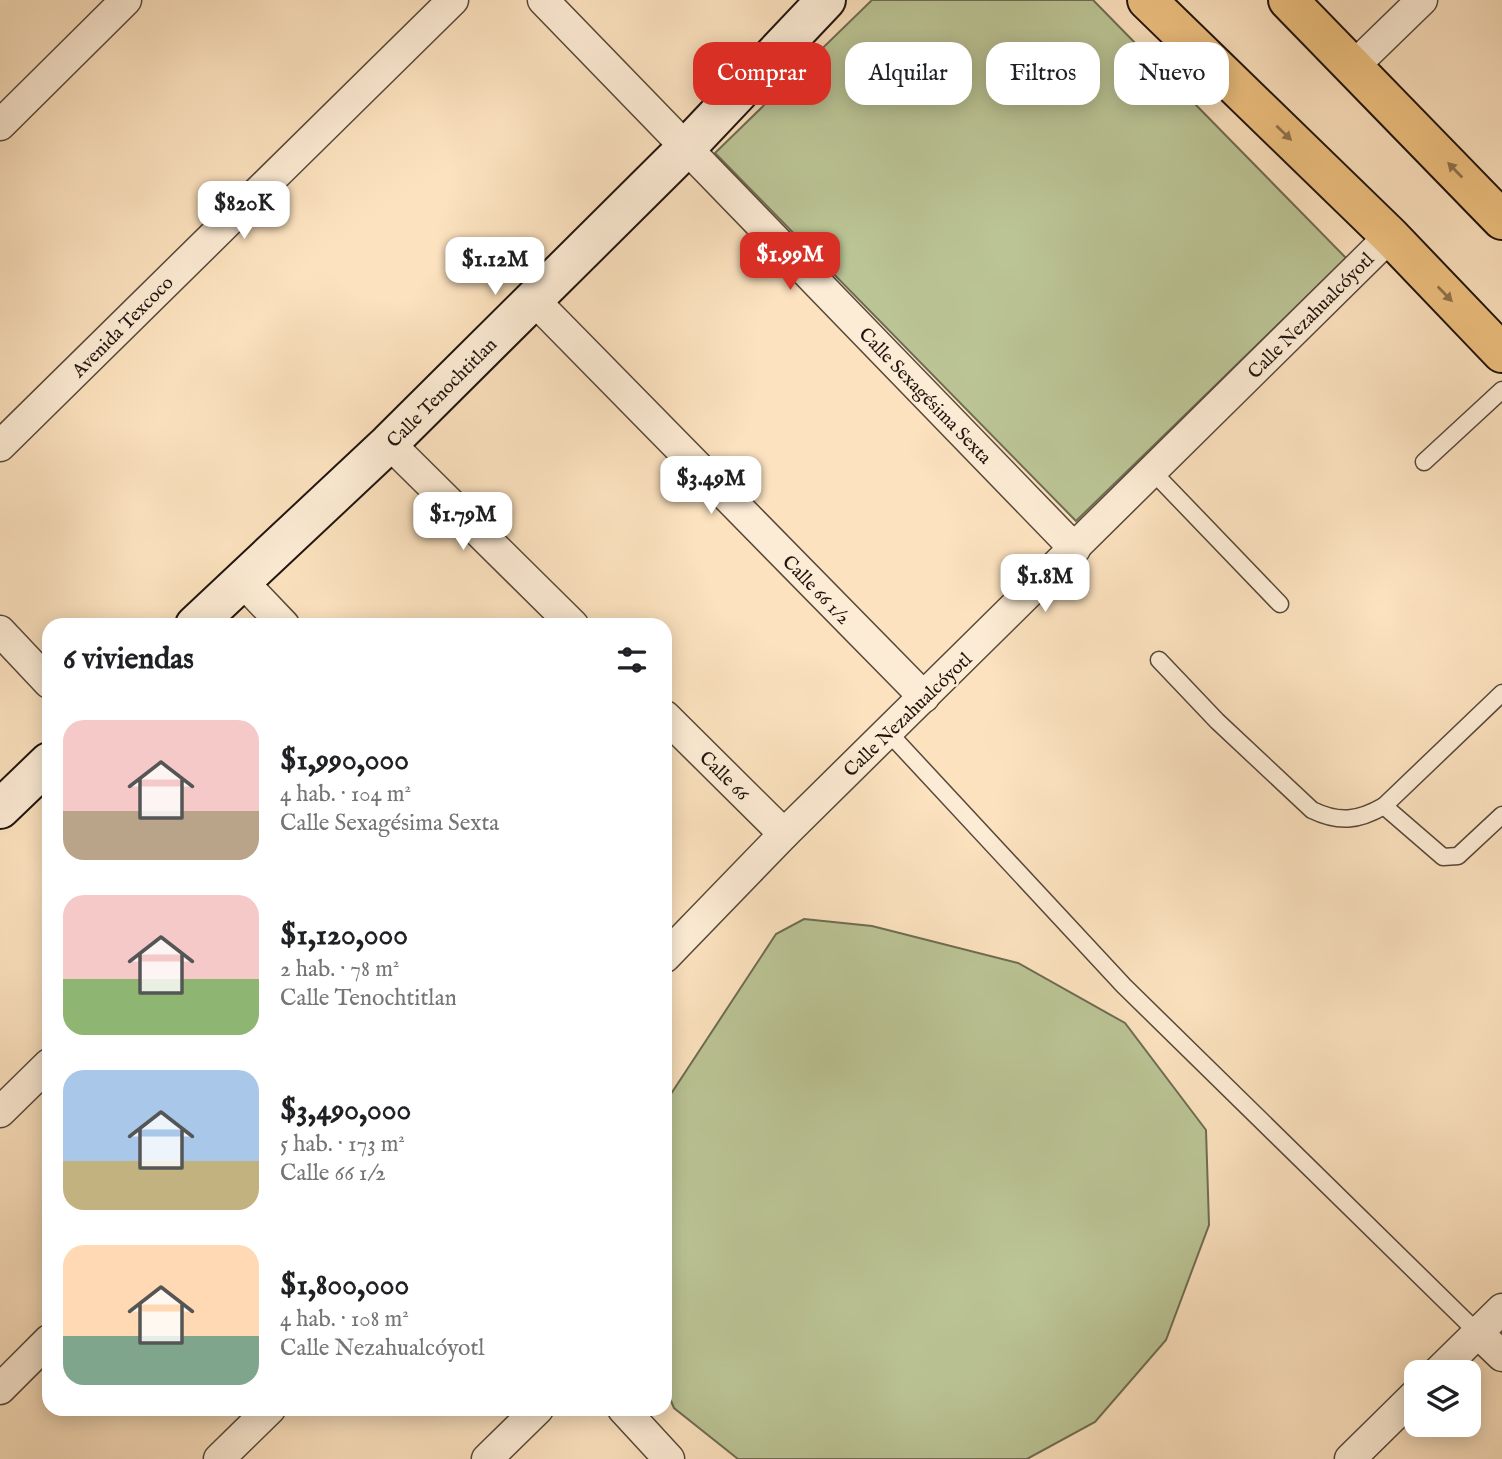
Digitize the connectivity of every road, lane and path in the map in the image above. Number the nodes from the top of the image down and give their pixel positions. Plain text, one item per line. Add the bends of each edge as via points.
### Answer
1 (126, 0) edge
2 (453, 0) edge
3 (543, 0) edge
4 (826, 0) edge
5 (1147, 0) edge
6 (1288, 0) edge
7 (1422, 0) edge
8 (1353, 67) junction
9 (0, 125) edge
10 (686, 148) junction
11 (1502, 219) edge
12 (1390, 236) junction
13 (534, 300) junction
14 (1502, 353) edge
15 (1502, 390) edge
16 (390, 443) junction
17 (0, 446) edge
18 (1424, 463) dead end
19 (1153, 472) junction
20 (1075, 549) junction
21 (242, 581) junction
22 (1280, 604) dead end
23 (202, 618) edge
24 (277, 618) edge
25 (566, 618) edge
26 (0, 631) edge
27 (1159, 660) dead end
28 (42, 675) edge
29 (1502, 693) edge
30 (924, 697) junction
31 (672, 723) edge
32 (888, 732) junction
33 (42, 769) edge
34 (1384, 806) junction
35 (0, 809) edge
36 (1502, 815) edge
37 (784, 834) junction
38 (672, 950) edge
39 (42, 1071) edge
40 (0, 1112) edge
41 (1502, 1309) edge
42 (1478, 1332) junction
43 (42, 1347) edge
44 (1502, 1356) edge
45 (1450, 1360) edge
46 (0, 1389) edge
47 (1404, 1406) edge
48 (263, 1416) edge
49 (531, 1416) edge
50 (629, 1416) edge
51 (219, 1459) edge
52 (486, 1459) edge
53 (668, 1459) edge
54 (1350, 1459) edge

1 - 9 street
2 - 17 street, Avenida Texcoco
3 - 10 street, Calle Sexagésima Sexta
4 - 10 main road, Calle Tenochtitlan
5 -> 12 main road
6 - 8 main road
7 - 8 street
11 -> 8 main road
10 - 13 main road, Calle Tenochtitlan
10 - 20 street, Calle Sexagésima Sexta
12 -> 14 main road
12 - 19 street, Calle Nezahualcóyotl
13 - 16 main road, Calle Tenochtitlan
13 - 30 street, Calle 66 1/2
15 - 18 lane
16 - 21 main road, Calle Tenochtitlan
16 - 25 street
19 - 20 street, Calle Nezahualcóyotl
19 - 22 lane
20 - 30 street, Calle Nezahualcóyotl
21 - 23 main road, Calle Tenochtitlan
21 - 24 street
26 - 28 street
27 - 34 lane via 1311,810 1355,820
29 - 34 lane
30 - 32 street, Calle Nezahualcóyotl
31 - 37 street, Calle 66
32 - 37 street, Calle Nezahualcóyotl
32 - 42 lane via 1124,986
33 - 35 main road
34 - 36 lane via 1448,858 1458,856
37 - 38 street, Calle Nezahualcóyotl
39 - 40 street
41 - 42 street
42 - 44 street
42 - 45 street
43 - 46 street
47 - 54 street
48 - 51 street
49 - 52 street
50 - 53 street

